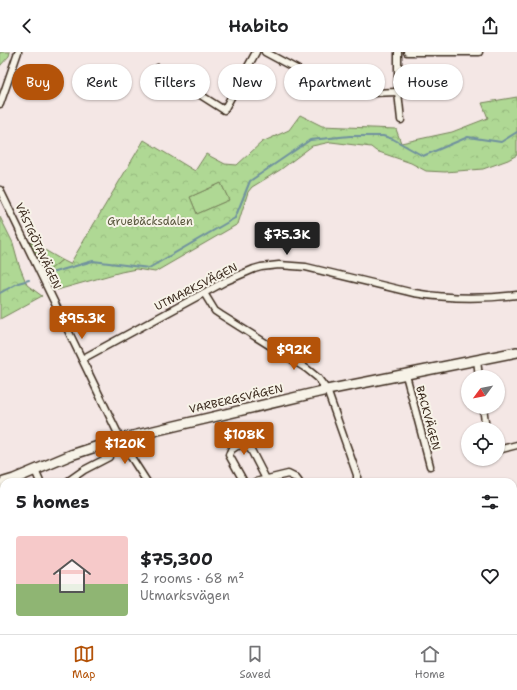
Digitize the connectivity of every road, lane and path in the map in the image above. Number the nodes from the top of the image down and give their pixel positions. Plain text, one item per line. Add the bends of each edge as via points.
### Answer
1 (18, 52) edge
2 (256, 52) edge
3 (265, 52) edge
4 (398, 52) edge
5 (407, 52) edge
6 (476, 52) edge
7 (479, 52) edge
8 (398, 64) edge
9 (393, 92) edge
10 (208, 100) edge
11 (399, 100) edge
12 (0, 104) edge
13 (401, 120) dead end
14 (0, 190) edge
15 (204, 293) junction
16 (517, 295) edge
17 (517, 352) edge
18 (82, 359) junction
19 (477, 360) junction
20 (478, 370) edge
21 (406, 375) junction
22 (327, 390) junction
23 (120, 439) junction
24 (517, 446) edge
25 (505, 449) edge
26 (109, 457) dead end
27 (430, 466) dead end
28 (35, 470) junction
29 (18, 478) edge
30 (38, 478) edge
31 (73, 478) edge
32 (144, 478) edge
33 (242, 478) edge
34 (265, 478) edge
35 (270, 478) edge
36 (296, 478) edge
37 (357, 478) edge

1 - 12 street
2 - 10 street via 224,110
3 - 9 street via 342,94
4 - 8 street
5 - 6 street
6 - 7 street
11 - 13 street
14 - 18 street, VÄSTGÖTAVÄGEN
15 - 16 street, UTMARKSVÄGEN via 226,280 254,269 290,265 429,296 480,298
15 - 18 street, UTMARKSVÄGEN
15 - 22 street via 220,315 307,369
17 - 19 main road, VARBERGSVÄGEN
18 - 23 street, VÄSTGÖTAVÄGEN
19 - 20 street
19 - 21 main road, VARBERGSVÄGEN
21 - 22 main road, VARBERGSVÄGEN
21 - 27 street, BACKVÄGEN
22 - 23 main road, VARBERGSVÄGEN
22 - 37 street
23 - 28 main road, VARBERGSVÄGEN
23 - 32 street, VÄSTGÖTAVÄGEN
24 - 25 street
26 - 31 street
28 - 29 main road, VARBERGSVÄGEN
28 - 30 street
33 - 34 street via 229,455 231,450 242,445 250,450
35 - 36 street via 288,474

